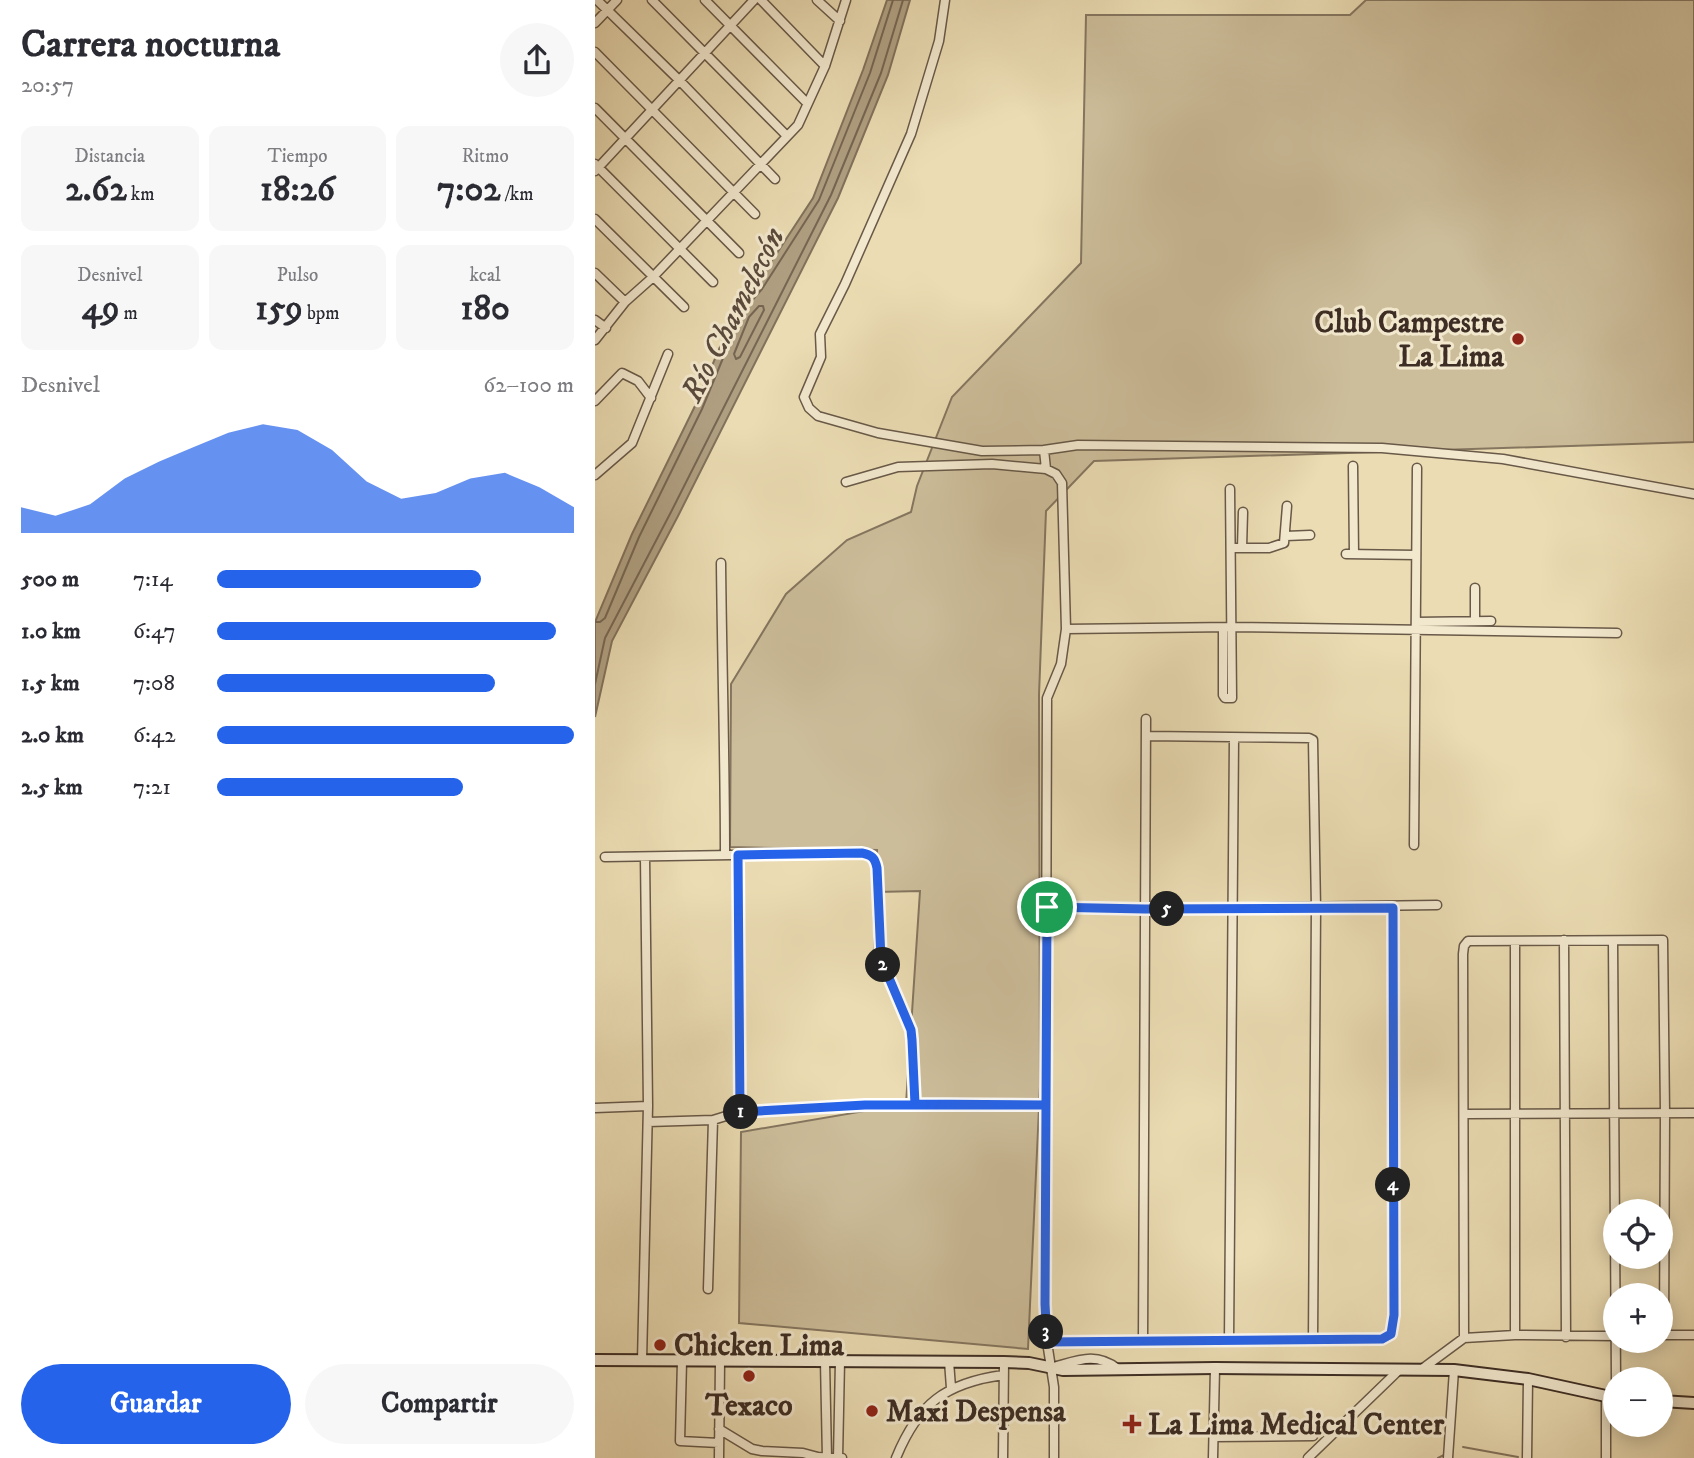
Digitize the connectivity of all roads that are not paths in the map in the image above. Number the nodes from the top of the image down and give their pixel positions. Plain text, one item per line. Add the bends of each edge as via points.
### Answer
1 (597, 0) edge
2 (617, 0) edge
3 (652, 0) edge
4 (705, 0) edge
5 (754, 0) edge
6 (761, 0) edge
7 (817, 0) edge
8 (846, 0) edge
9 (945, 0) edge
10 (607, 10) junction
11 (839, 21) junction
12 (595, 23) edge
13 (730, 26) junction
14 (595, 52) edge
15 (704, 53) junction
16 (825, 66) junction
17 (679, 80) junction
18 (807, 103) junction
19 (595, 108) edge
20 (652, 109) junction
21 (786, 135) junction
22 (625, 138) junction
23 (759, 164) junction
24 (596, 168) edge
25 (775, 179) dead end
26 (734, 192) junction
27 (755, 214) dead end
28 (595, 219) edge
29 (708, 220) junction
30 (679, 248) junction
31 (739, 253) dead end
32 (595, 273) edge
33 (652, 278) junction
34 (713, 282) dead end
35 (625, 302) junction
36 (684, 307) dead end
37 (595, 320) edge
38 (605, 328) junction
39 (595, 340) edge
40 (668, 354) dead end
41 (651, 398) junction
42 (595, 401) edge
43 (1044, 450) junction
44 (1353, 466) dead end
45 (1046, 468) junction
46 (1417, 468) dead end
47 (595, 475) edge
48 (846, 482) dead end
49 (1230, 489) dead end
50 (1694, 494) edge
51 (1287, 506) dead end
52 (1243, 512) dead end
53 (1310, 535) dead end
54 (1286, 536) junction
55 (1230, 548) junction
56 (1243, 548) junction
57 (1416, 555) junction
58 (721, 563) dead end
59 (1475, 588) dead end
60 (1475, 621) junction
61 (1491, 621) dead end
62 (1416, 626) junction
63 (1227, 627) junction
64 (1066, 629) junction
65 (1617, 633) dead end
66 (1146, 719) dead end
67 (1147, 736) junction
68 (1234, 738) junction
69 (1414, 845) dead end
70 (725, 855) junction
71 (738, 855) junction
72 (604, 857) dead end
73 (645, 857) junction
74 (1437, 905) dead end
75 (1047, 907) junction
76 (1316, 908) junction
77 (1393, 908) junction
78 (1145, 909) junction
79 (1232, 909) junction
80 (1564, 940) junction
81 (1515, 941) junction
82 (1613, 941) junction
83 (915, 1104) junction
84 (1046, 1105) junction
85 (648, 1106) junction
86 (595, 1108) edge
87 (740, 1112) junction
88 (1516, 1112) junction
89 (1566, 1112) junction
90 (1694, 1112) edge
91 (1615, 1113) junction
92 (1665, 1113) junction
93 (1465, 1114) junction
94 (713, 1120) junction
95 (648, 1122) junction
96 (1615, 1283) edge
97 (1663, 1283) edge
98 (708, 1289) dead end
99 (1515, 1335) junction
100 (1673, 1335) edge
101 (1694, 1335) edge
102 (1603, 1336) edge
103 (1566, 1337) junction
104 (1464, 1338) junction
105 (1143, 1340) junction
106 (1313, 1340) junction
107 (1229, 1341) junction
108 (1047, 1342) junction
109 (595, 1360) edge
110 (642, 1361) junction
111 (682, 1361) junction
112 (720, 1361) junction
113 (825, 1361) junction
114 (840, 1361) junction
115 (949, 1362) junction
116 (1004, 1362) junction
117 (1051, 1368) junction
118 (1215, 1368) junction
119 (1399, 1370) junction
120 (1422, 1370) junction
121 (1454, 1370) junction
122 (1003, 1375) junction
123 (1528, 1380) junction
124 (951, 1388) junction
125 (1603, 1396) edge
126 (1673, 1402) edge
127 (1694, 1403) edge
128 (826, 1406) junction
129 (839, 1406) junction
130 (719, 1429) junction
131 (1313, 1436) dead end
132 (1214, 1437) junction
133 (1607, 1437) edge
134 (719, 1443) junction
135 (827, 1457) edge
136 (839, 1457) edge
137 (719, 1458) edge
138 (896, 1458) edge
139 (1003, 1458) edge
140 (1054, 1458) edge
141 (1213, 1458) edge
142 (1308, 1458) edge
143 (1448, 1458) edge
144 (1527, 1458) edge
145 (1606, 1458) edge

1 - 10 street
2 - 10 street
3 - 15 street
4 - 13 street
5 - 13 street
6 - 16 street
7 - 11 street
8 - 11 street
9 - 43 street via 939,41 911,134 820,334 821,357 804,397 818,416 878,433 982,451
10 - 12 street
10 - 17 street
11 - 16 street
13 - 15 street
13 - 18 street
14 - 20 street
15 - 17 street
15 - 21 street
16 - 18 street
17 - 20 street
17 - 23 street
18 - 21 street via 798,125
19 - 22 street
20 - 22 street
20 - 26 street
21 - 23 street
22 - 24 street
22 - 29 street
23 - 25 street
23 - 26 street
24 - 30 street
26 - 27 street
26 - 29 street
28 - 33 street
29 - 30 street
29 - 31 street
30 - 33 street
30 - 34 street
32 - 35 street
33 - 35 street
33 - 36 street
35 - 38 street
37 - 38 street
38 - 39 street
40 - 41 street
41 - 42 street via 638,381 622,373
41 - 47 street via 632,443
43 - 45 street
43 - 50 street via 1078,445 1382,448 1503,459
44 - 57 street via 1350,554
45 - 48 street via 992,464 898,467
45 - 64 street via 1062,483
46 - 57 street
49 - 55 street
51 - 54 street
52 - 56 street
53 - 54 street
54 - 56 street via 1284,543 1269,548
55 - 56 street
55 - 63 street
57 - 62 street
58 - 70 street
59 - 60 street
60 - 61 street
60 - 62 street
62 - 63 street
62 - 65 street
62 - 69 street
63 - 63 street via 1223,695 1230,698 1232,696
63 - 64 street
64 - 75 street via 1061,664 1047,698
66 - 67 street
67 - 68 street
67 - 78 street
68 - 76 street via 1313,740
68 - 79 street
70 - 71 street
70 - 73 street
71 - 83 street via 862,853 876,861 879,950 911,1030
71 - 87 street
72 - 73 street
73 - 85 street
74 - 77 street
75 - 78 street
75 - 84 street
76 - 77 street
76 - 79 street
76 - 106 street
77 - 106 street via 1393,1324 1391,1334 1382,1339
78 - 79 street
78 - 105 street
79 - 107 street
80 - 81 street
80 - 82 street
80 - 89 street
81 - 88 street
81 - 93 street via 1468,941 1464,946
82 - 91 street
82 - 92 street via 1663,940
83 - 84 street
83 - 87 street
84 - 108 street
85 - 86 street
85 - 95 street
87 - 94 street
88 - 89 street
88 - 93 street
88 - 99 street
89 - 91 street
89 - 103 street
90 - 92 street
91 - 92 street
91 - 96 street
92 - 97 street
93 - 104 street
94 - 95 street
94 - 98 street
95 - 110 street
99 - 103 street
99 - 104 street
100 - 101 street
102 - 103 street
104 - 120 street
105 - 107 street
105 - 108 street
106 - 107 street
108 - 117 street
109 - 110 street
110 - 111 street
111 - 112 street
111 - 134 street via 680,1441
112 - 113 street
112 - 130 street
113 - 114 street
113 - 128 street
114 - 115 street
114 - 129 street
115 - 116 street
115 - 124 street
116 - 117 street
116 - 122 street
117 - 118 street
117 - 140 street
118 - 119 street
118 - 132 street
119 - 120 street
119 - 142 street
120 - 121 street
121 - 123 street
121 - 143 street
122 - 124 street
122 - 139 street
123 - 125 street
123 - 144 street
124 - 138 street via 919,1417
126 - 127 street
128 - 129 street
128 - 135 street
129 - 136 street
130 - 134 street
130 - 135 street via 752,1449
131 - 132 street
132 - 141 street
133 - 145 street
134 - 137 street
135 - 136 street

